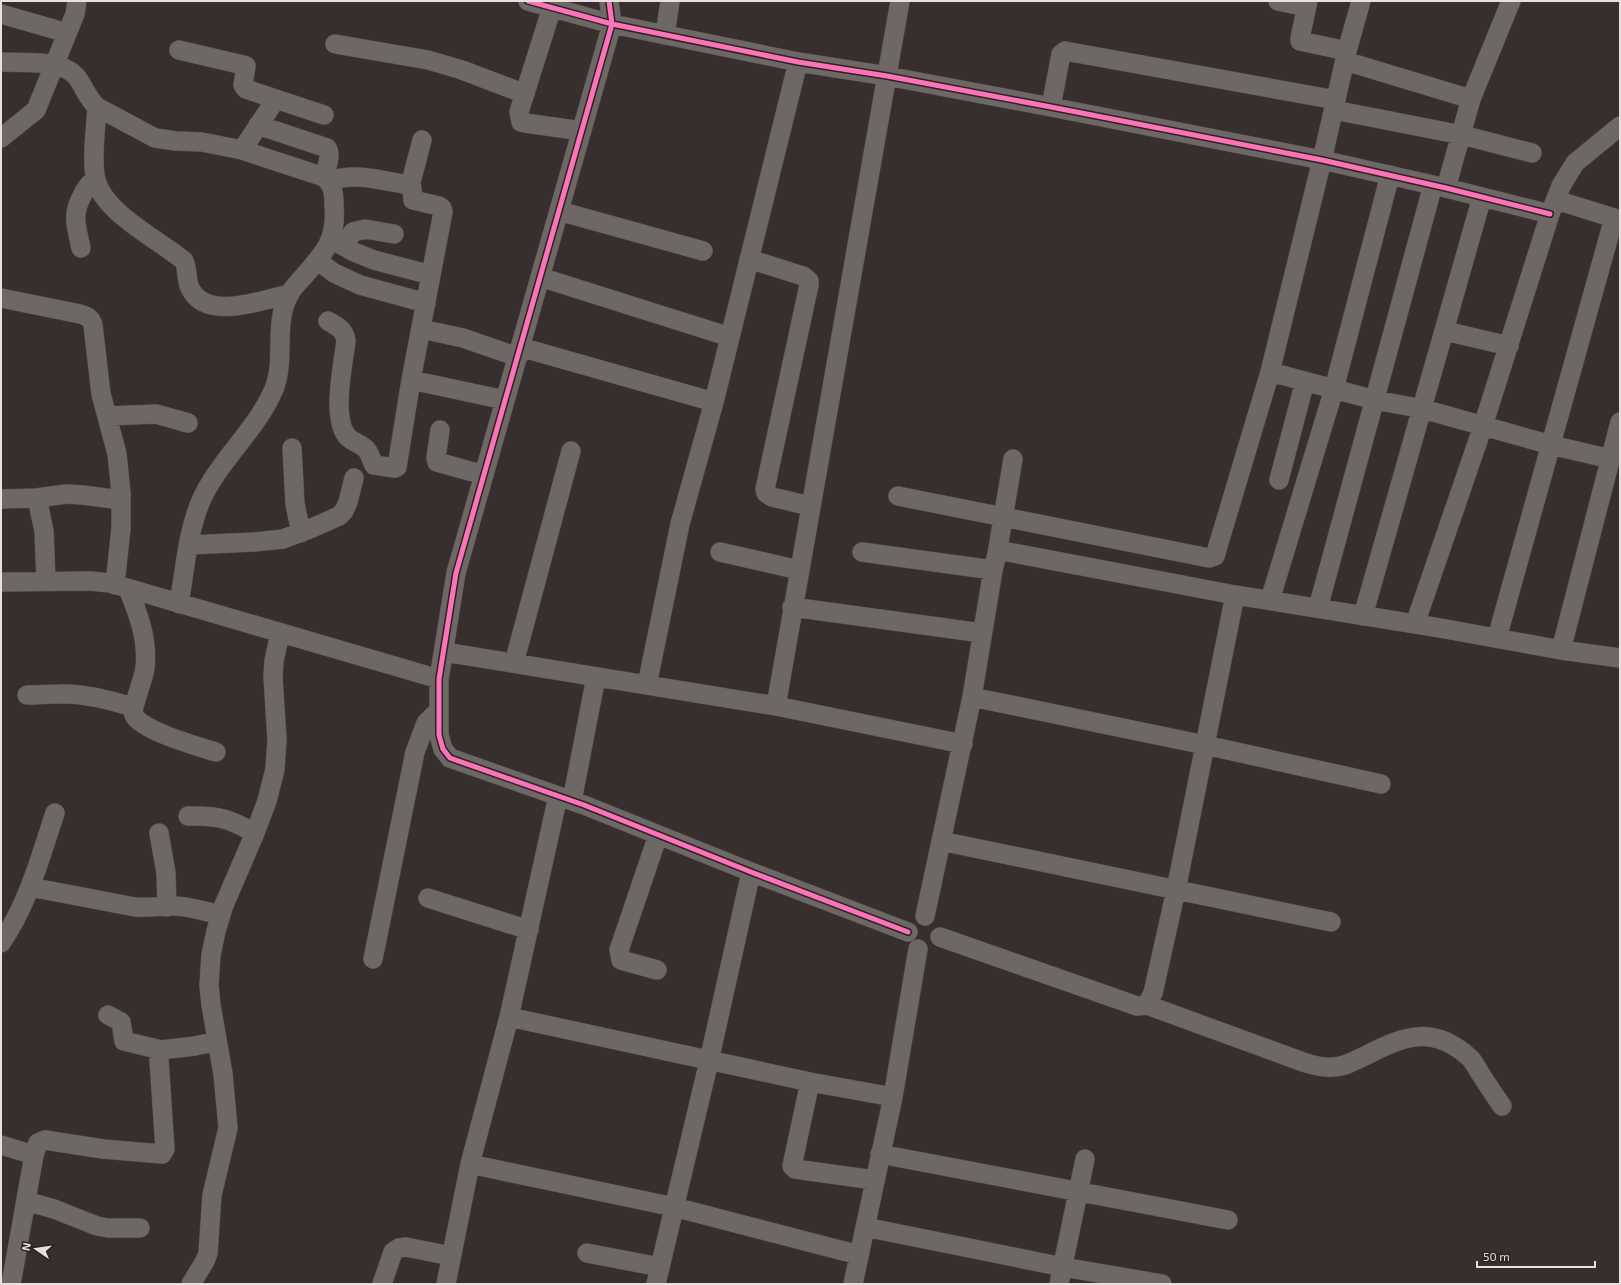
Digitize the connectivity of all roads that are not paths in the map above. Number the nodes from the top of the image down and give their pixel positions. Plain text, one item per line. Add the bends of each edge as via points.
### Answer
1 (77, 1) edge
2 (528, 1) edge
3 (609, 1) edge
4 (670, 1) edge
5 (900, 1) edge
6 (1278, 1) edge
7 (1361, 1) edge
8 (1511, 1) edge
9 (1307, 4) edge
10 (553, 5) edge
11 (1, 14) edge
12 (612, 24) junction
13 (67, 33) junction
14 (664, 34) junction
15 (335, 44) dead end
16 (179, 50) dead end
17 (1346, 56) junction
18 (1, 62) edge
19 (798, 62) junction
20 (54, 64) junction
21 (887, 76) junction
22 (525, 94) junction
23 (276, 99) junction
24 (1472, 99) junction
25 (1335, 105) junction
26 (97, 107) junction
27 (1050, 107) junction
28 (324, 115) dead end
29 (258, 125) junction
30 (1620, 127) edge
31 (582, 131) junction
32 (1462, 135) junction
33 (1, 138) edge
34 (422, 140) dead end
35 (242, 150) junction
36 (1532, 153) dead end
37 (1322, 160) junction
38 (1390, 175) junction
39 (95, 179) junction
40 (326, 179) junction
41 (410, 186) junction
42 (1439, 187) junction
43 (1482, 197) junction
44 (1553, 207) junction
45 (559, 210) junction
46 (1617, 219) edge
47 (394, 234) dead end
48 (337, 243) junction
49 (81, 248) dead end
50 (703, 251) dead end
51 (749, 259) junction
52 (318, 261) junction
53 (431, 275) junction
54 (540, 277) junction
55 (289, 294) junction
56 (1, 298) edge
57 (426, 303) junction
58 (328, 320) dead end
59 (421, 328) junction
60 (1445, 331) junction
61 (730, 338) junction
62 (1509, 346) junction
63 (519, 352) junction
64 (1270, 372) junction
65 (411, 380) junction
66 (1305, 381) junction
67 (1334, 389) junction
68 (505, 400) junction
69 (1374, 400) junction
70 (714, 402) junction
71 (1423, 409) junction
72 (107, 416) junction
73 (1620, 422) edge
74 (188, 423) dead end
75 (1483, 426) junction
76 (440, 430) dead end
77 (1551, 445) junction
78 (292, 448) dead end
79 (571, 451) dead end
80 (1013, 459) dead end
81 (1611, 459) junction
82 (484, 475) junction
83 (354, 478) dead end
84 (1279, 480) dead end
85 (898, 496) dead end
86 (37, 498) junction
87 (1, 499) edge
88 (121, 500) junction
89 (810, 506) junction
90 (1002, 516) junction
91 (300, 532) junction
92 (189, 545) junction
93 (720, 552) dead end
94 (862, 552) dead end
95 (995, 562) junction
96 (799, 570) junction
97 (46, 581) junction
98 (1, 582) edge
99 (122, 587) junction
100 (1235, 595) junction
101 (1270, 600) junction
102 (179, 604) junction
103 (792, 607) junction
104 (1318, 608) junction
105 (1363, 616) junction
106 (1416, 624) junction
107 (280, 633) junction
108 (982, 633) junction
109 (1498, 638) junction
110 (1561, 650) junction
111 (444, 652) junction
112 (1620, 658) edge
113 (514, 663) junction
114 (596, 677) junction
115 (439, 679) junction
116 (647, 685) junction
117 (27, 695) dead end
118 (972, 697) junction
119 (776, 706) junction
120 (133, 707) junction
121 (439, 710) junction
122 (963, 744) junction
123 (1205, 745) junction
124 (216, 752) dead end
125 (1381, 784) dead end
126 (565, 798) junction
127 (55, 813) dead end
128 (188, 816) dead end
129 (159, 833) dead end
130 (255, 833) junction
131 (658, 835) junction
132 (941, 841) junction
133 (751, 872) junction
134 (30, 887) junction
135 (1176, 890) junction
136 (428, 898) dead end
137 (167, 907) junction
138 (221, 915) junction
139 (925, 916) junction
140 (1331, 922) dead end
141 (529, 930) junction
142 (908, 932) junction
143 (940, 937) junction
144 (1, 943) edge
145 (918, 948) junction
146 (373, 959) dead end
147 (657, 970) dead end
148 (1146, 1005) junction
149 (108, 1015) dead end
150 (510, 1017) junction
151 (217, 1041) junction
152 (161, 1050) junction
153 (709, 1061) junction
154 (810, 1082) junction
155 (893, 1097) junction
156 (1502, 1106) dead end
157 (1, 1145) edge
158 (880, 1154) junction
159 (34, 1155) junction
160 (1085, 1159) dead end
161 (470, 1164) junction
162 (874, 1180) junction
163 (1078, 1191) junction
164 (26, 1201) junction
165 (674, 1207) junction
166 (1228, 1220) dead end
167 (865, 1227) junction
168 (140, 1228) dead end
169 (587, 1253) dead end
170 (859, 1255) junction
171 (451, 1256) junction
172 (658, 1275) edge
173 (1061, 1275) edge
174 (11, 1284) edge
175 (192, 1284) edge
176 (382, 1284) edge
177 (446, 1284) edge
178 (853, 1284) edge
179 (1162, 1284) edge

1 - 13 street
2 - 10 street
3 - 12 street
4 - 14 street
5 - 21 street
6 - 9 street
7 - 17 street
8 - 24 street
9 - 17 street via 1300,41
10 - 12 street
10 - 22 street
11 - 13 street
12 - 14 street
12 - 31 street
13 - 20 street
14 - 19 street
15 - 22 street via 428,60
16 - 23 street via 246,66 244,87
17 - 24 street
17 - 25 street
18 - 20 street
19 - 21 street
19 - 51 street
20 - 26 street via 74,75
20 - 33 street via 36,110
21 - 27 street
21 - 89 street
22 - 31 street via 519,112 521,122
23 - 28 street
23 - 29 street
24 - 32 street
25 - 27 street via 1065,51 1061,54
25 - 32 street
25 - 37 street
26 - 35 street via 155,138 202,142
26 - 39 street
27 - 37 street
29 - 35 street
29 - 40 street via 327,148 329,155
30 - 44 street via 1575,162 1561,186
31 - 45 street
32 - 36 street
32 - 42 street
34 - 41 street
35 - 40 street
37 - 38 street
37 - 64 street
38 - 42 street
38 - 67 street
39 - 49 street via 85,189 76,206
39 - 55 street via 102,196 116,210 184,261 190,290 203,302 213,306 233,306
40 - 41 street via 354,176
40 - 48 street via 333,191
41 - 53 street via 412,200 442,208
42 - 43 street
42 - 69 street
43 - 44 street
43 - 60 street
44 - 46 street
44 - 62 street
45 - 50 street
45 - 54 street
46 - 77 street
47 - 48 street via 365,229 353,232
48 - 52 street
48 - 53 street via 374,260
51 - 61 street
51 - 89 street via 809,280 765,488 766,493 772,496
52 - 55 street
52 - 57 street via 334,273 360,286
53 - 57 street
54 - 61 street
54 - 63 street
55 - 92 street via 280,323 279,368 274,388 267,403 217,474 201,502
56 - 72 street via 80,314 91,319 101,394
57 - 59 street
58 - 65 street via 341,329 346,341 339,395 341,427 346,436 366,450 374,465 397,467
59 - 63 street
59 - 65 street
60 - 62 street
60 - 71 street
61 - 70 street
62 - 75 street
63 - 68 street
63 - 70 street
64 - 66 street
64 - 90 street via 1217,552 1212,558
65 - 68 street
66 - 67 street
66 - 84 street
67 - 69 street
67 - 101 street
68 - 82 street
69 - 71 street
69 - 104 street
70 - 116 street via 680,524
71 - 75 street
71 - 105 street
72 - 74 street via 156,414
72 - 88 street via 118,454
73 - 81 street
75 - 77 street
75 - 106 street
76 - 82 street via 437,462
77 - 81 street
77 - 109 street
78 - 91 street via 295,504
79 - 113 street
80 - 90 street
81 - 110 street
82 - 111 street via 456,573
83 - 91 street via 348,502 339,516
85 - 90 street
86 - 87 street
86 - 88 street via 66,494
86 - 97 street via 44,531
88 - 99 street
89 - 96 street
90 - 95 street
91 - 92 street via 283,539
92 - 102 street
93 - 96 street
94 - 95 street
95 - 100 street via 1001,552 1008,552
95 - 108 street
96 - 103 street
97 - 98 street
97 - 99 street via 90,581
99 - 102 street
99 - 120 street via 141,621 146,645 145,669
100 - 101 street
100 - 123 street
101 - 104 street
102 - 107 street
103 - 108 street
103 - 119 street
104 - 105 street
105 - 106 street
106 - 109 street
107 - 115 street
107 - 130 street via 273,677 277,740 275,769
108 - 118 street
109 - 110 street
110 - 112 street
111 - 113 street
111 - 115 street
113 - 114 street
114 - 116 street
114 - 126 street
115 - 121 street
116 - 119 street
117 - 120 street via 82,695
118 - 122 street
118 - 123 street
119 - 122 street
120 - 124 street via 136,718 155,731
121 - 126 street via 439,735 443,749 450,758
121 - 146 street via 426,723 415,752
122 - 132 street
123 - 125 street
123 - 135 street
126 - 131 street
126 - 141 street
127 - 134 street
128 - 130 street via 210,815 224,818
129 - 137 street via 166,874
130 - 138 street
131 - 133 street
131 - 147 street via 619,950 620,960
132 - 135 street
132 - 139 street
133 - 142 street
133 - 153 street
134 - 137 street via 135,907
134 - 144 street via 13,925
135 - 140 street
135 - 148 street via 1152,993
136 - 141 street
137 - 138 street via 183,907
138 - 151 street via 210,955 209,985
139 - 142 street via 912,922
139 - 143 street via 936,921 941,931
141 - 150 street
142 - 145 street via 910,942
143 - 145 street via 934,946 924,950
143 - 148 street via 1137,1006
145 - 155 street
148 - 156 street via 1317,1066 1333,1067 1350,1063 1405,1037 1439,1039 1454,1046 1471,1059
149 - 152 street via 121,1022 124,1041
150 - 153 street
150 - 161 street
151 - 152 street
151 - 175 street via 228,1128 212,1194 208,1253
152 - 159 street via 159,1060 165,1149 163,1153 130,1152 45,1140 38,1142
153 - 154 street
153 - 165 street
154 - 155 street
154 - 162 street via 792,1162 793,1168
155 - 158 street
157 - 159 street
158 - 162 street
158 - 163 street
159 - 164 street
160 - 163 street
161 - 165 street
161 - 171 street
162 - 167 street
163 - 166 street
163 - 173 street
164 - 168 street via 97,1226
164 - 174 street
165 - 170 street
165 - 172 street
167 - 170 street
167 - 173 street
169 - 172 street
170 - 178 street
171 - 176 street via 406,1247 399,1248 393,1252
171 - 177 street
173 - 179 street

